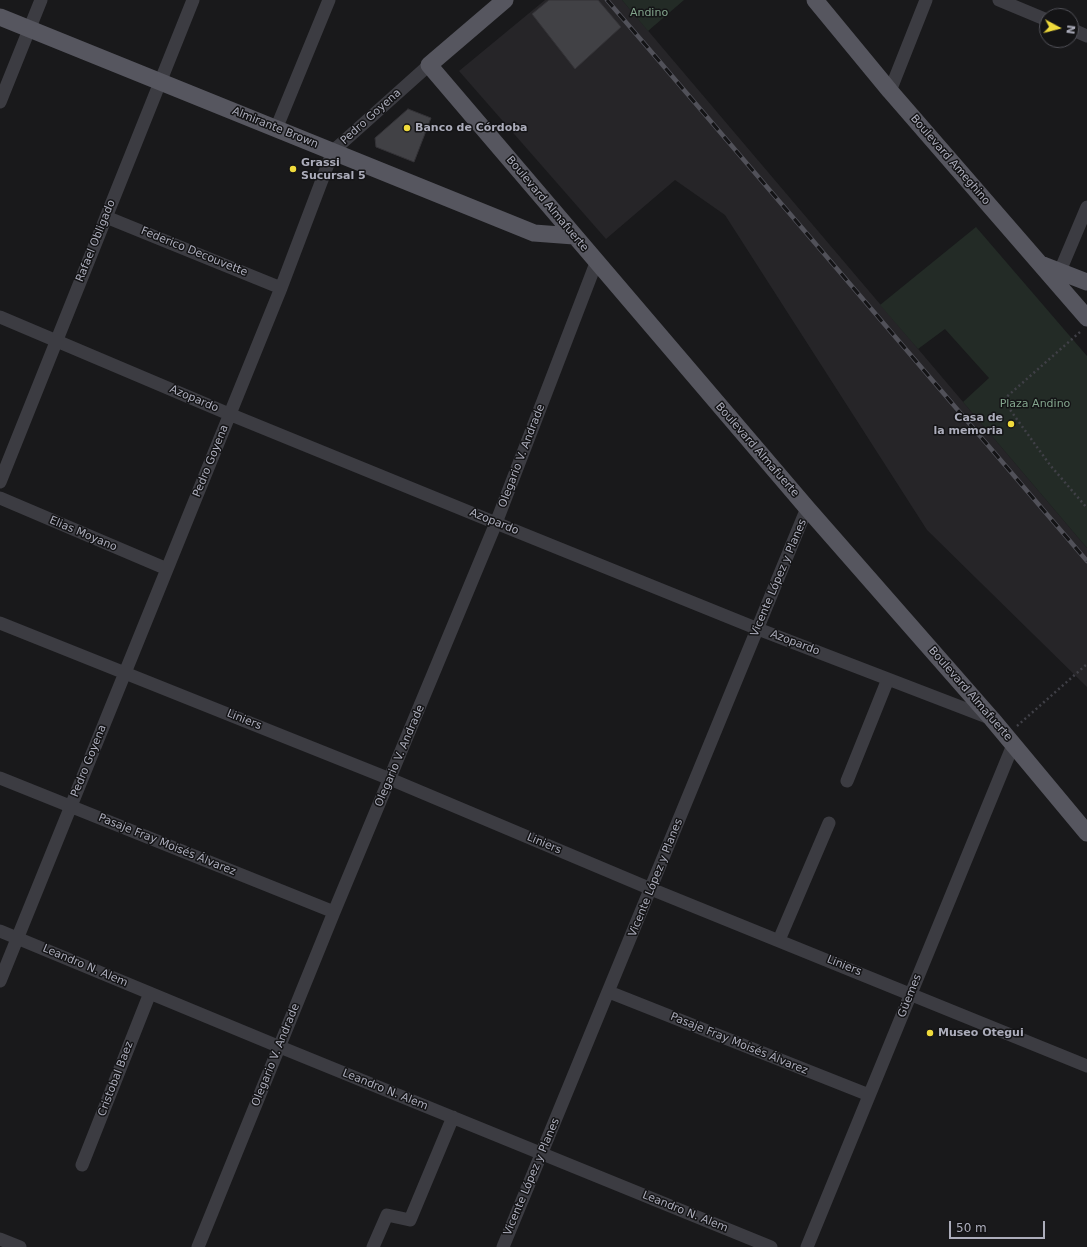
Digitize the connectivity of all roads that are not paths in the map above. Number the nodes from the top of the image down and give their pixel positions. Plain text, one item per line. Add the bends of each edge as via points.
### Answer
1 (41, 0) edge
2 (194, 0) edge
3 (329, 0) edge
4 (505, 0) edge
5 (815, 0) edge
6 (926, 0) edge
7 (999, 0) edge
8 (0, 17) edge
9 (1039, 17) edge
10 (30, 29) junction
11 (429, 65) junction
12 (161, 81) junction
13 (890, 91) junction
14 (0, 102) edge
15 (276, 129) junction
16 (333, 151) junction
17 (1087, 207) edge
18 (106, 216) junction
19 (574, 236) junction
20 (596, 263) junction
21 (1041, 264) junction
22 (1060, 271) junction
23 (1087, 282) edge
24 (281, 288) junction
25 (0, 316) edge
26 (1084, 325) edge
27 (57, 340) junction
28 (230, 414) junction
29 (0, 482) edge
30 (0, 498) edge
31 (808, 508) junction
32 (496, 523) junction
33 (167, 569) junction
34 (0, 623) edge
35 (758, 629) junction
36 (125, 672) junction
37 (888, 679) junction
38 (992, 719) junction
39 (1009, 741) junction
40 (0, 778) edge
41 (390, 779) junction
42 (847, 781) dead end
43 (71, 807) junction
44 (829, 823) dead end
45 (1087, 833) edge
46 (651, 889) junction
47 (334, 912) junction
48 (0, 931) edge
49 (18, 938) junction
50 (779, 940) junction
51 (0, 981) edge
52 (609, 992) junction
53 (150, 993) junction
54 (911, 994) junction
55 (280, 1047) junction
56 (1087, 1066) edge
57 (869, 1095) junction
58 (453, 1117) junction
59 (542, 1153) junction
60 (82, 1165) dead end
61 (0, 1239) edge
62 (20, 1247) edge
63 (198, 1247) edge
64 (373, 1247) edge
65 (503, 1247) edge
66 (771, 1247) edge
67 (807, 1247) edge

1 - 10 street
2 - 12 street, Rafael Obligado
3 - 15 street
4 - 11 main road, Pedro Goyena
5 - 13 main road, Boulevard Ameghino
6 - 13 street
7 - 9 street
8 - 10 main road, Almirante Brown
10 - 12 main road, Almirante Brown
10 - 14 street
11 - 16 street, Pedro Goyena
11 - 19 main road, Boulevard Almafuerte
12 - 15 main road, Almirante Brown
12 - 18 street, Rafael Obligado
13 - 21 main road, Boulevard Ameghino
15 - 16 main road, Almirante Brown
16 - 19 main road, Almirante Brown via 534,232
16 - 24 street, Pedro Goyena
17 - 22 street
18 - 24 street, Federico Decouvette
18 - 27 street, Rafael Obligado
19 - 20 main road, Boulevard Almafuerte
20 - 31 main road, Boulevard Almafuerte
20 - 32 street, Olegario V. Andrade
21 - 22 main road
21 - 26 main road, Boulevard Ameghino
22 - 23 main road
24 - 28 street, Pedro Goyena
25 - 27 street, Azopardo
27 - 28 street, Azopardo
27 - 29 street, Rafael Obligado
28 - 32 street, Azopardo
28 - 33 street, Pedro Goyena
30 - 33 street, Elias Moyano
31 - 35 street, Vicente López y Planes
31 - 38 main road, Boulevard Almafuerte
32 - 35 street, Azopardo
32 - 41 street, Olegario V. Andrade
33 - 36 street, Pedro Goyena
34 - 36 street, Liniers
35 - 37 street, Azopardo
35 - 46 street, Vicente López y Planes
36 - 41 street, Liniers
36 - 43 street, Pedro Goyena
37 - 38 street, Azopardo
37 - 42 street
38 - 39 main road, Boulevard Almafuerte
39 - 45 main road, Boulevard Almafuerte
39 - 54 street, Güemes
40 - 43 street, Pasaje Fray Moisés Álvarez
41 - 46 street, Liniers
41 - 47 street, Olegario V. Andrade
43 - 47 street, Pasaje Fray Moisés Álvarez
43 - 49 street, Pedro Goyena
44 - 50 street
46 - 50 street, Liniers
46 - 52 street, Vicente López y Planes
47 - 55 street, Olegario V. Andrade
48 - 49 street, Leandro N. Alem
49 - 51 street, Pedro Goyena
49 - 53 street, Leandro N. Alem
50 - 54 street, Liniers
52 - 57 street, Pasaje Fray Moisés Álvarez
52 - 59 street, Vicente López y Planes
53 - 55 street, Leandro N. Alem
53 - 60 street, Cristobal Baez
54 - 56 street, Liniers
54 - 57 street, Güemes
55 - 58 street, Leandro N. Alem
55 - 63 street, Olegario V. Andrade
57 - 67 street, Güemes
58 - 59 street, Leandro N. Alem
58 - 64 street via 410,1220 387,1215
59 - 65 street, Vicente López y Planes
59 - 66 street, Leandro N. Alem
61 - 62 street

